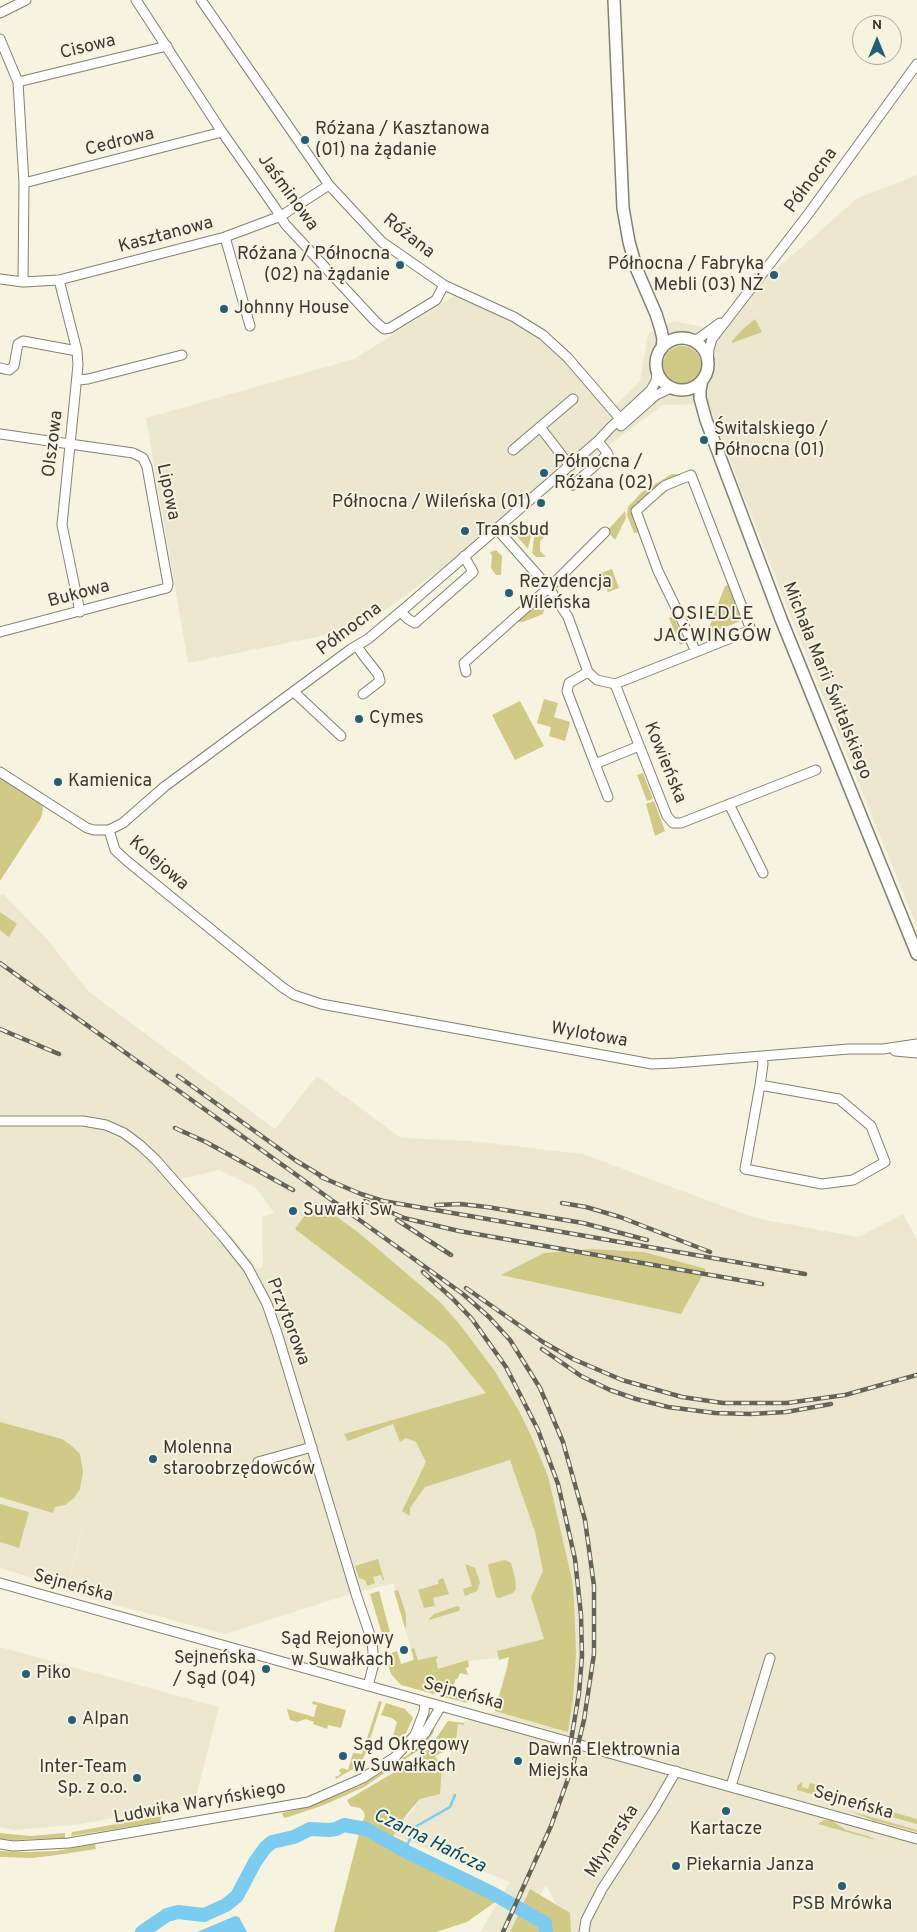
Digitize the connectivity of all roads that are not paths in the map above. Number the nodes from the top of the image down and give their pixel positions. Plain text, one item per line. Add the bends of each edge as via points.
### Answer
1 (26, 0) edge
2 (136, 0) edge
3 (201, 0) edge
4 (614, 0) edge
5 (0, 13) edge
6 (0, 39) edge
7 (167, 46) junction
8 (917, 64) edge
9 (18, 82) junction
10 (222, 132) junction
11 (24, 183) junction
12 (330, 185) junction
13 (281, 216) junction
14 (225, 236) junction
15 (0, 279) edge
16 (59, 280) junction
17 (23, 282) junction
18 (444, 285) junction
19 (656, 314) junction
20 (731, 316) junction
21 (250, 326) dead end
22 (685, 339) junction
23 (662, 348) junction
24 (77, 350) junction
25 (182, 355) dead end
26 (708, 361) junction
27 (0, 368) edge
28 (657, 372) junction
29 (78, 380) junction
30 (702, 380) junction
31 (675, 389) junction
32 (573, 399) dead end
33 (706, 420) junction
34 (622, 421) junction
35 (540, 427) junction
36 (0, 434) edge
37 (598, 442) junction
38 (71, 444) junction
39 (513, 450) dead end
40 (570, 466) junction
41 (559, 475) junction
42 (497, 529) junction
43 (606, 532) dead end
44 (464, 556) junction
45 (167, 588) joint
46 (549, 588) junction
47 (80, 612) junction
48 (401, 612) junction
49 (0, 632) edge
50 (357, 646) junction
51 (696, 652) junction
52 (466, 672) dead end
53 (588, 672) junction
54 (615, 684) junction
55 (294, 692) junction
56 (363, 694) dead end
57 (341, 736) dead end
58 (639, 746) junction
59 (594, 764) junction
60 (816, 770) dead end
61 (0, 772) edge
62 (608, 797) dead end
63 (730, 804) junction
64 (109, 830) junction
65 (763, 873) dead end
66 (917, 954) edge
67 (294, 995) joint
68 (917, 1044) edge
69 (883, 1049) junction
70 (917, 1053) edge
71 (762, 1057) junction
72 (760, 1085) junction
73 (0, 1121) edge
74 (312, 1447) junction
75 (258, 1462) dead end
76 (0, 1584) edge
77 (770, 1658) dead end
78 (368, 1686) junction
79 (425, 1702) junction
80 (441, 1706) junction
81 (395, 1758) junction
82 (676, 1771) junction
83 (731, 1786) junction
84 (917, 1839) edge
85 (0, 1844) edge
86 (584, 1932) edge

1 - 5 street
2 - 7 street, Jaśminowa
3 - 12 street, Różana
4 - 19 main road via 623,208 637,270
6 - 9 street
7 - 9 street, Cisowa
7 - 10 street, Jaśminowa
8 - 20 street, Północna
9 - 11 street
10 - 11 street, Cedrowa
10 - 13 street, Jaśminowa
11 - 17 street
12 - 13 street, Kasztanowa
12 - 18 street, Różana via 382,242
13 - 14 street, Kasztanowa
13 - 18 street, Jaśminowa via 384,329 436,300
14 - 16 street, Kasztanowa
14 - 21 street
15 - 17 street, Kasztanowa
16 - 17 street, Kasztanowa
16 - 24 street, Olszowa
18 - 34 street, Różana via 514,317 543,335 568,358
19 - 22 main road via 673,335
19 - 23 main road
20 - 22 street, Północna via 704,336
20 - 26 street, Północna via 710,342
22 - 23 main road via 670,342
22 - 26 main road via 701,347
23 - 28 main road via 657,358
24 - 27 street via 23,341 18,344 14,366 9,370
24 - 29 street, Olszowa
25 - 29 street
26 - 30 main road
28 - 31 main road
28 - 34 street, Północna via 651,390
29 - 38 street, Olszowa
30 - 31 main road via 692,388
30 - 33 main road, Michała Marii Świtalskiego via 700,398
31 - 33 main road, Michała Marii Świtalskiego via 688,394
31 - 34 street, Północna via 656,396
32 - 35 street
33 - 66 main road, Michała Marii Świtalskiego via 781,619
34 - 37 street, Północna
35 - 39 street
35 - 40 street
36 - 38 street, Lipowa
37 - 40 street, Północna
37 - 41 street via 608,454 573,485
38 - 45 street, Lipowa via 133,453 143,458
38 - 47 street, Olszowa via 62,525
40 - 41 street, Północna
41 - 42 street, Północna
42 - 44 street, Północna
42 - 46 street
43 - 46 street
44 - 48 street, Północna
44 - 48 street via 473,572 415,623
45 - 47 street, Bukowa
46 - 52 street via 464,663
46 - 53 street via 568,617
47 - 49 street, Bukowa
48 - 50 street, Północna
50 - 55 street, Północna
50 - 56 street via 380,681
51 - 51 street via 751,630 691,475 664,486 636,511 658,571
51 - 54 street
53 - 54 street via 597,680
53 - 59 street via 569,682 567,691
54 - 58 street, Kowieńska
55 - 57 street
55 - 64 street, Północna via 164,787 123,824
58 - 59 street
58 - 63 street, Kowieńska via 667,816 673,823 681,823
59 - 62 street
60 - 63 street, Kowieńska
61 - 64 street, Kolejowa via 80,824 94,830
63 - 65 street
64 - 67 street, Kolejowa via 120,855
67 - 71 street, Wylotowa via 321,1004 652,1064
68 - 69 street, Wylotowa
69 - 70 street, Wylotowa
69 - 71 street, Wylotowa
71 - 72 street
72 - 72 street via 745,1169 822,1184 853,1180 885,1162 871,1126 839,1099
73 - 74 street, Przytorowa via 83,1121 106,1125 129,1137 156,1160 238,1254 257,1284 278,1336
74 - 75 street
74 - 78 street, Przytorowa via 372,1641 374,1663
76 - 78 street, Sejneńska
77 - 83 street
78 - 79 street, Sejneńska
79 - 80 street, Sejneńska
79 - 81 street, Ludwika Waryńskiego via 415,1735
80 - 81 street, Ludwika Waryńskiego via 421,1739
80 - 82 street, Sejneńska
81 - 85 street, Ludwika Waryńskiego via 363,1778 308,1802 69,1843
82 - 83 street, Sejneńska
82 - 86 street, Młynarska via 602,1889 586,1920
83 - 84 street, Sejneńska

